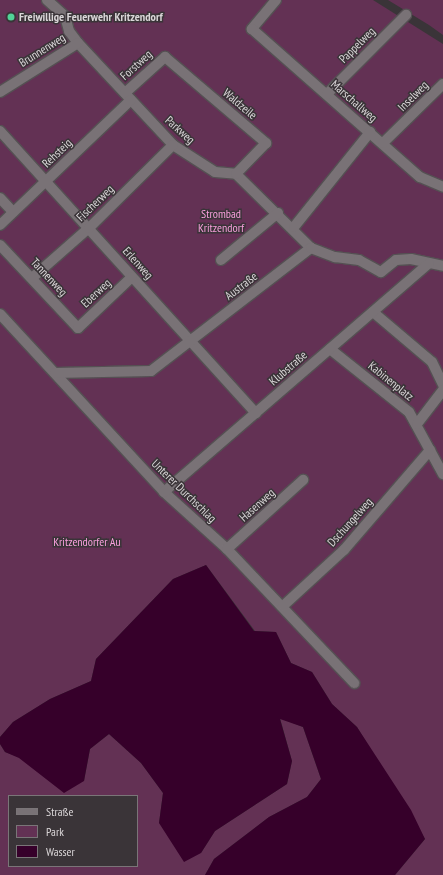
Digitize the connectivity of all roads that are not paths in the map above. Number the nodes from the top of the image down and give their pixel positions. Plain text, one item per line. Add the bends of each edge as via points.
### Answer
1 (47, 0) edge
2 (276, 0) edge
3 (406, 14) dead end
4 (78, 43) junction
5 (165, 57) joint
6 (443, 84) edge
7 (0, 92) edge
8 (327, 94) junction
9 (128, 96) junction
10 (0, 131) edge
11 (370, 132) junction
12 (384, 143) junction
13 (173, 145) junction
14 (236, 174) junction
15 (45, 182) junction
16 (441, 184) edge
17 (0, 198) edge
18 (13, 212) junction
19 (278, 213) junction
20 (0, 225) edge
21 (89, 228) junction
22 (294, 228) junction
23 (0, 245) edge
24 (311, 248) junction
25 (221, 260) dead end
26 (428, 263) junction
27 (443, 266) edge
28 (132, 277) junction
29 (32, 278) junction
30 (373, 312) junction
31 (0, 314) edge
32 (78, 328) joint
33 (191, 340) junction
34 (330, 348) junction
35 (54, 373) junction
36 (443, 384) edge
37 (443, 390) edge
38 (256, 413) junction
39 (417, 424) junction
40 (430, 450) junction
41 (443, 474) edge
42 (303, 480) dead end
43 (164, 492) junction
44 (227, 549) junction
45 (284, 606) junction
46 (354, 683) dead end

1 - 4 street, Parkweg via 65,16 69,31
2 - 8 street, Marschallweg via 252,29
3 - 8 street, Pappelweg
4 - 7 street, Brunnenweg
4 - 9 street, Parkweg
5 - 9 street, Forstweg
5 - 14 street, Waldzeile via 266,143
6 - 12 street, Inselweg
8 - 11 street, Marschallweg
9 - 13 street, Parkweg
9 - 15 street, Rehsteig
10 - 15 street, Erlenweg
11 - 12 street, Marschallweg
11 - 22 street
12 - 16 street, Marschallweg via 420,177
13 - 14 street, Parkweg via 215,172
13 - 21 street, Fischerweg
14 - 19 street
15 - 18 street, Rehsteig
15 - 21 street, Erlenweg
17 - 18 street
18 - 20 street, Rehsteig
19 - 22 street
19 - 25 street
21 - 28 street, Erlenweg
21 - 29 street, Fischerweg
22 - 24 street
23 - 29 street, Tannenweg
24 - 26 street via 335,257 359,260 381,272 396,260
24 - 33 street, Austraße
26 - 27 street
26 - 30 street, Klubstraße
28 - 32 street, Eberweg
28 - 33 street, Erlenweg
29 - 32 street, Tannenweg
30 - 34 street, Klubstraße
30 - 36 street via 432,362
31 - 35 street, Unterer Durchschlag
33 - 35 street, Austraße via 151,371
33 - 38 street, Erlenweg
34 - 38 street, Klubstraße
34 - 39 street, Kabinenplatz via 408,412
35 - 43 street, Unterer Durchschlag
37 - 39 street
38 - 43 street, Klubstraße
39 - 40 street, Kabinenplatz
40 - 41 street, Kabinenplatz
40 - 45 street, Dschungelweg via 344,550
42 - 44 street, Hasenweg
43 - 44 street, Unterer Durchschlag
44 - 45 street, Unterer Durchschlag
45 - 46 street, Unterer Durchschlag

